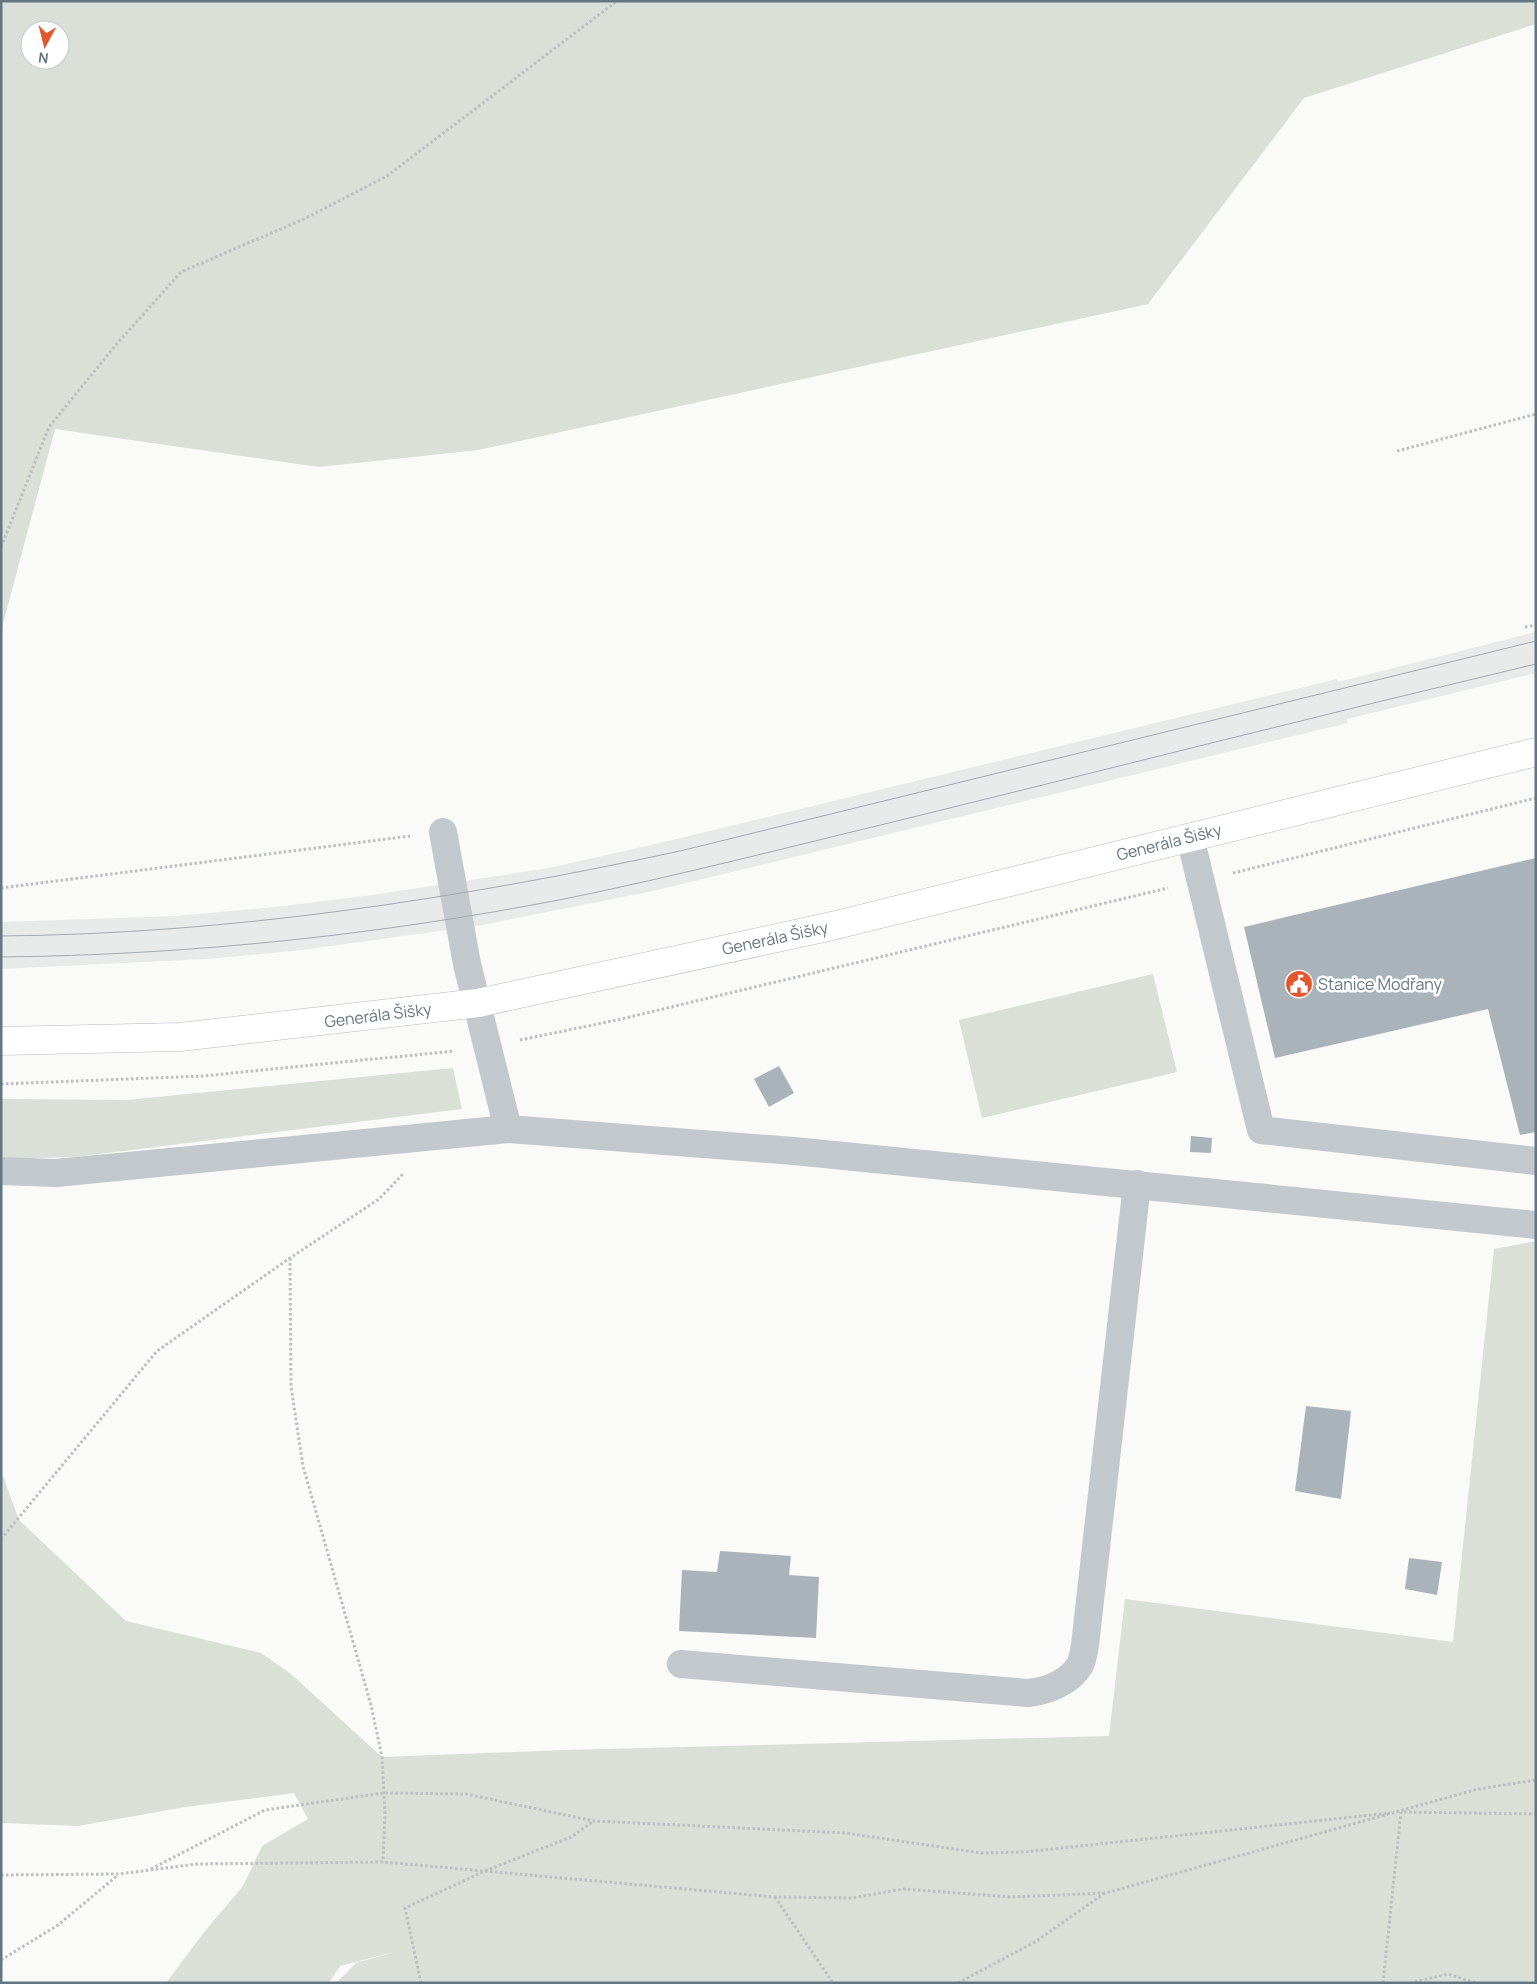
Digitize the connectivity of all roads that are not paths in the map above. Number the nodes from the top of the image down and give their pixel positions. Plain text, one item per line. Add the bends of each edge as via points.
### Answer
1 (1536, 752) edge
2 (444, 832) road end
3 (1190, 837) junction
4 (478, 1003) junction
5 (1, 1041) edge
6 (508, 1129) junction
7 (1536, 1161) edge
8 (1, 1171) edge
9 (1137, 1184) junction
10 (1536, 1225) edge
11 (681, 1664) dead end

1 - 3 main road, Generála Šišky
2 - 4 lane
3 - 4 main road, Generála Šišky via 832,926
3 - 7 lane via 1261,1130
4 - 5 main road, Generála Šišky via 180,1037
4 - 6 lane
6 - 8 lane via 56,1173
6 - 9 lane via 794,1151
9 - 10 lane
9 - 11 lane via 1085,1645 1080,1665 1047,1691 1028,1693

